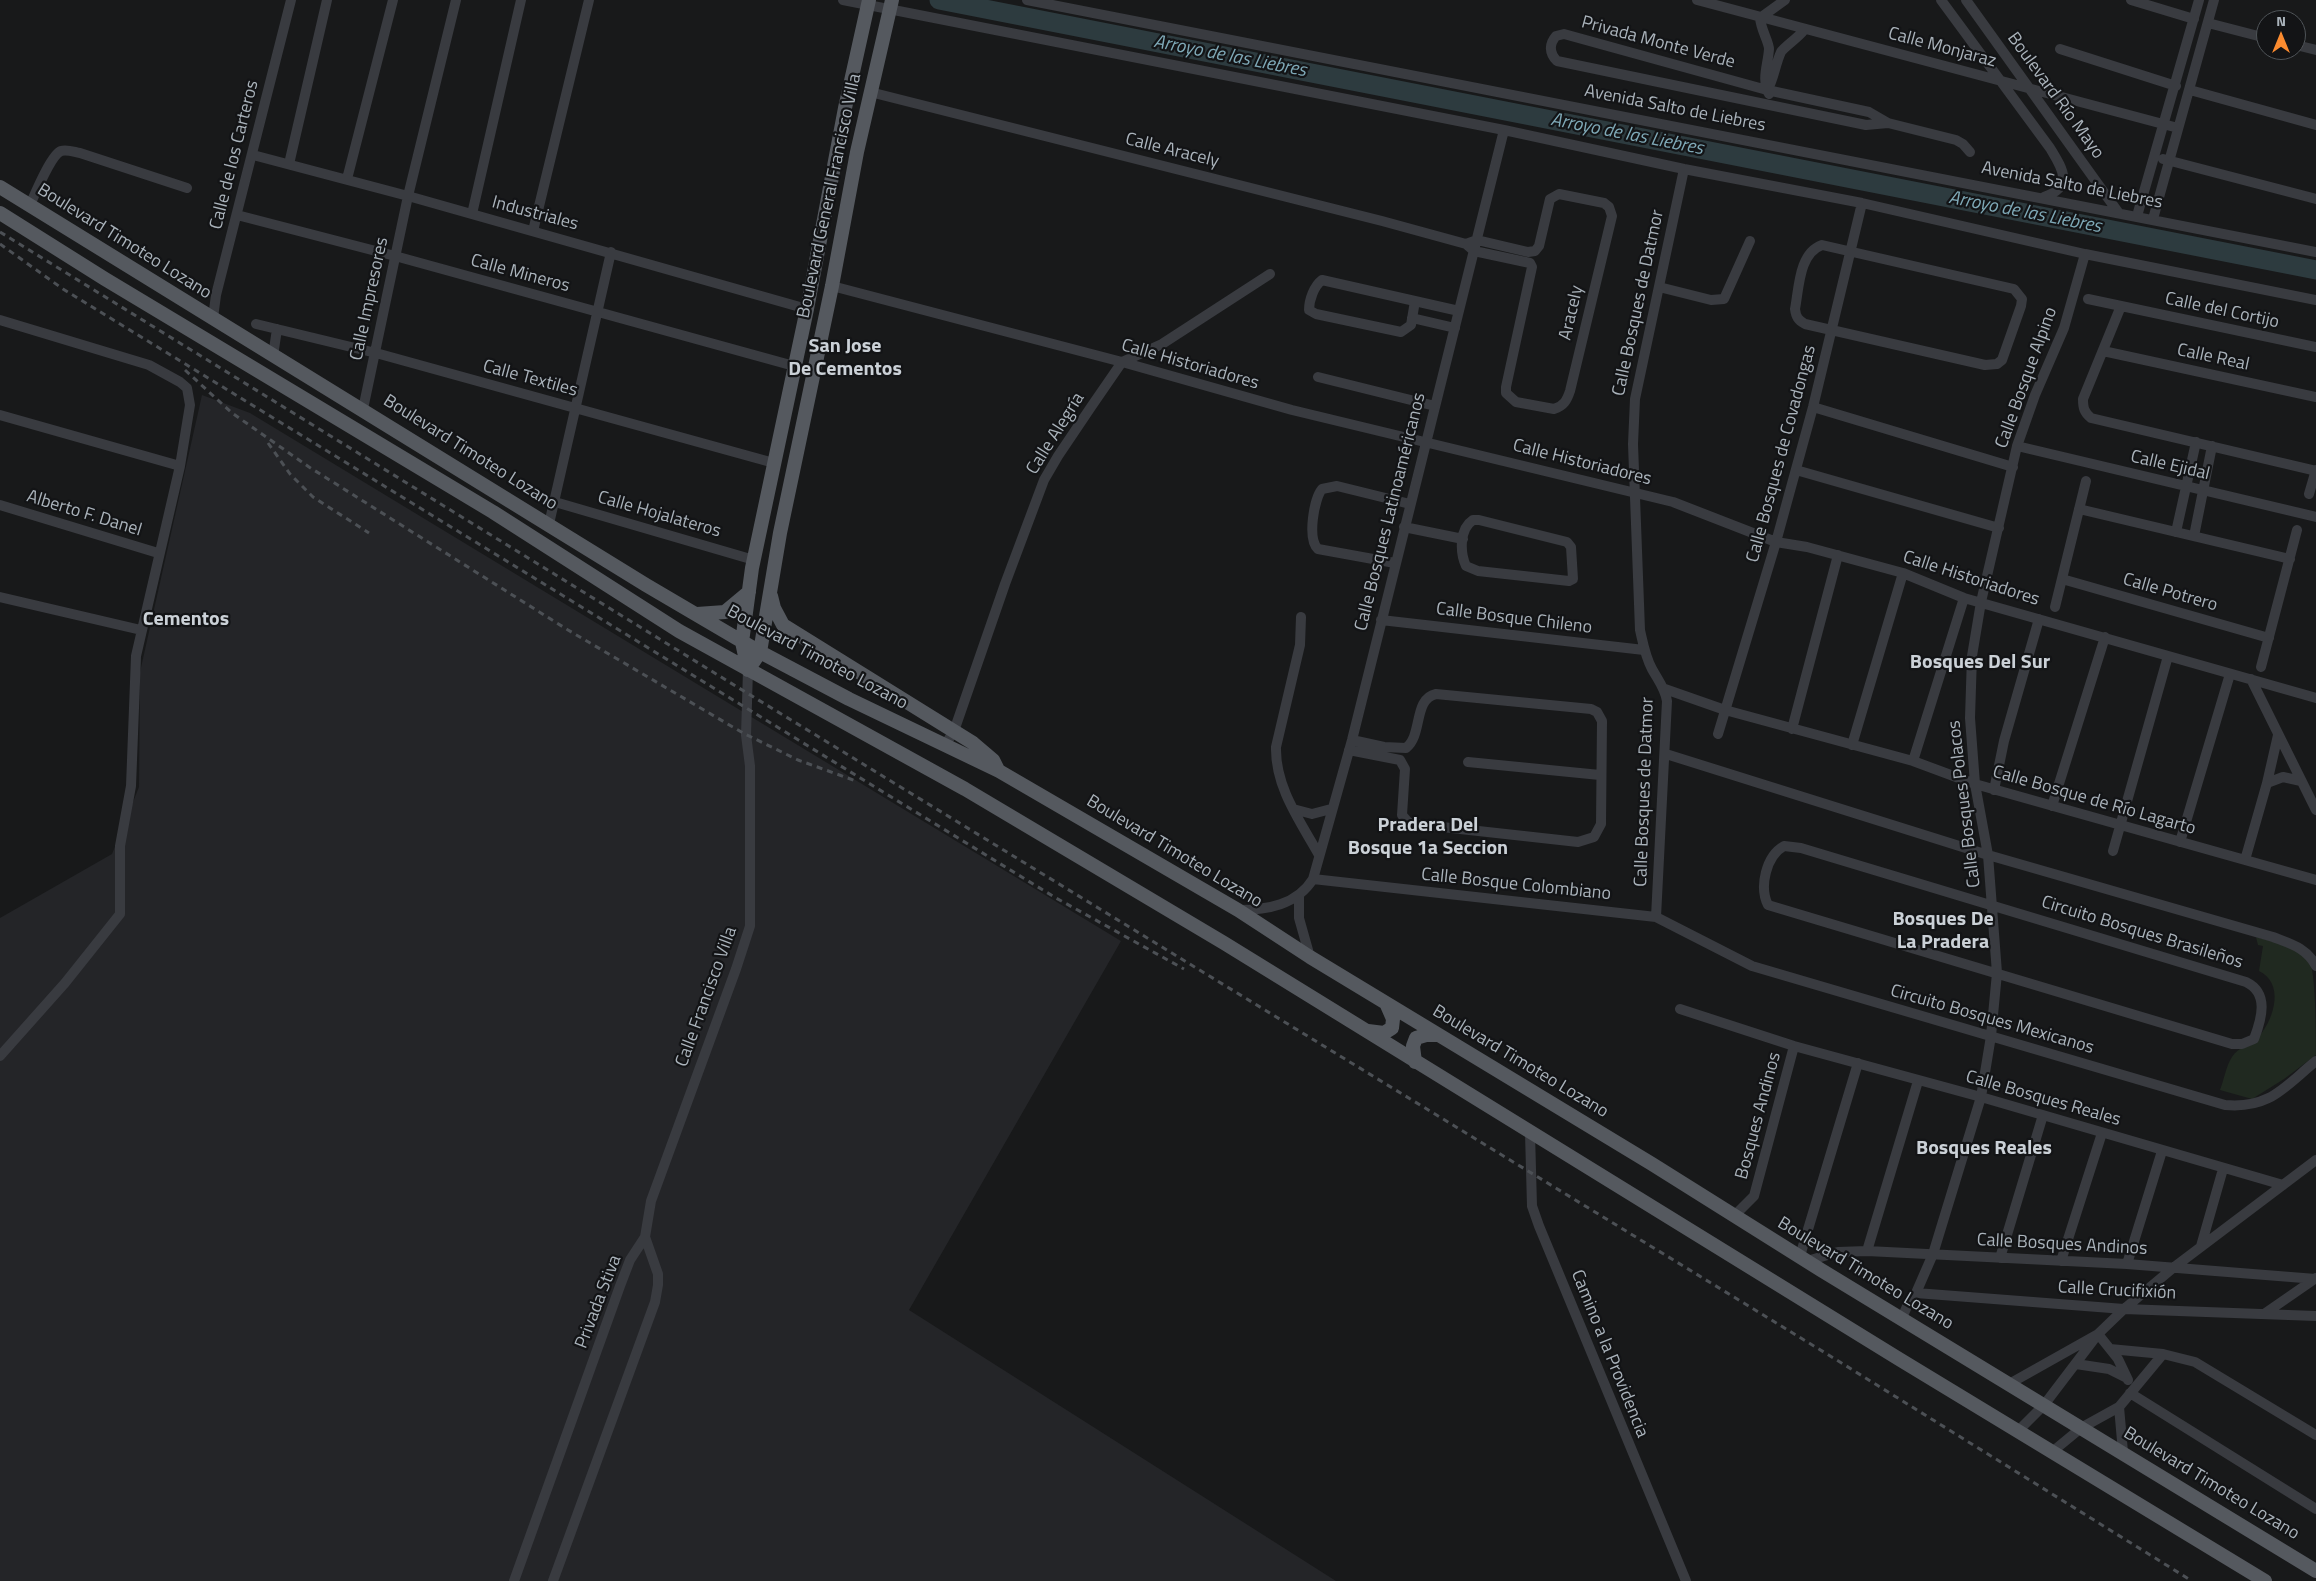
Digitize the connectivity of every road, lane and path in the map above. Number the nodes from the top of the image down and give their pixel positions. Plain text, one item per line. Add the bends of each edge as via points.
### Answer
1 (291, 0) edge
2 (327, 0) edge
3 (393, 0) edge
4 (456, 0) edge
5 (521, 0) edge
6 (589, 0) edge
7 (843, 0) edge
8 (1027, 0) edge
9 (1697, 0) edge
10 (1785, 0) edge
11 (1940, 0) edge
12 (1966, 0) edge
13 (2131, 0) edge
14 (2199, 0) edge
15 (2214, 0) edge
16 (868, 3) edge
17 (891, 5) edge
18 (1760, 18) junction
19 (2194, 19) junction
20 (2208, 23) junction
21 (1804, 30) junction
22 (2256, 35) edge
23 (1769, 47) junction
24 (1782, 50) junction
25 (2060, 50) dead end
26 (1999, 79) junction
27 (2176, 86) junction
28 (2029, 89) junction
29 (1767, 90) junction
30 (2190, 90) junction
31 (870, 92) junction
32 (1752, 99) junction
33 (1776, 105) junction
34 (1888, 123) junction
35 (2164, 125) junction
36 (2316, 125) edge
37 (2178, 128) junction
38 (1504, 130) junction
39 (1970, 152) dead end
40 (253, 155) junction
41 (2155, 157) junction
42 (2168, 160) junction
43 (289, 164) junction
44 (1684, 169) junction
45 (347, 179) junction
46 (0, 187) edge
47 (187, 188) dead end
48 (408, 196) junction
49 (2044, 197) junction
50 (2316, 199) edge
51 (1862, 204) junction
52 (30, 205) junction
53 (2118, 212) junction
54 (0, 213) edge
55 (472, 214) junction
56 (237, 215) junction
57 (2137, 216) junction
58 (2153, 219) junction
59 (533, 231) junction
60 (1477, 240) junction
61 (1750, 241) dead end
62 (1466, 244) junction
63 (1474, 251) junction
64 (1850, 251) junction
65 (611, 252) junction
66 (2316, 252) edge
67 (2086, 254) junction
68 (395, 256) junction
69 (1270, 274) dead end
70 (832, 286) junction
71 (1659, 287) junction
72 (2088, 299) dead end
73 (2316, 300) edge
74 (1415, 301) junction
75 (2121, 306) junction
76 (807, 309) junction
77 (1459, 311) junction
78 (598, 312) junction
79 (212, 318) junction
80 (1412, 318) junction
81 (0, 320) edge
82 (256, 324) dead end
83 (1454, 328) junction
84 (277, 329) junction
85 (1831, 329) junction
86 (2316, 347) edge
87 (2103, 351) junction
88 (376, 353) junction
89 (273, 356) junction
90 (1122, 362) junction
91 (794, 366) junction
92 (1318, 377) dead end
93 (2316, 397) edge
94 (1435, 406) junction
95 (1813, 407) junction
96 (577, 408) junction
97 (363, 409) junction
98 (0, 415) edge
99 (1426, 442) junction
100 (2196, 442) junction
101 (2017, 446) junction
102 (2212, 446) junction
103 (774, 463) junction
104 (180, 466) junction
105 (2013, 467) junction
106 (1796, 470) junction
107 (2316, 470) edge
108 (2086, 482) dead end
109 (2186, 487) junction
110 (2204, 490) junction
111 (1636, 493) junction
112 (2309, 494) dead end
113 (554, 502) junction
114 (1410, 504) junction
115 (0, 505) edge
116 (2079, 509) junction
117 (2316, 517) edge
118 (549, 524) junction
119 (1404, 527) junction
120 (1999, 528) junction
121 (2298, 530) dead end
122 (2176, 532) junction
123 (2194, 536) junction
124 (1463, 539) junction
125 (1776, 542) junction
126 (158, 553) junction
127 (1838, 555) junction
128 (2290, 558) junction
129 (754, 560) junction
130 (1395, 563) junction
131 (1903, 573) junction
132 (2062, 579) junction
133 (770, 591) junction
134 (749, 592) junction
135 (0, 597) edge
136 (1964, 598) junction
137 (1981, 602) junction
138 (2055, 607) dead end
139 (695, 614) junction
140 (1301, 617) dead end
141 (2039, 619) junction
142 (1381, 620) junction
143 (142, 630) junction
144 (2105, 637) junction
145 (2269, 638) junction
146 (742, 642) junction
147 (1644, 650) junction
148 (760, 652) junction
149 (2168, 656) junction
150 (2261, 667) dead end
151 (748, 670) junction
152 (2230, 674) junction
153 (2251, 679) junction
154 (1665, 689) junction
155 (2316, 698) edge
156 (1725, 710) junction
157 (1792, 729) junction
158 (954, 731) junction
159 (1718, 734) dead end
160 (2278, 735) junction
161 (945, 745) junction
162 (1350, 745) junction
163 (1852, 745) junction
164 (1666, 754) junction
165 (1913, 761) junction
166 (1468, 762) dead end
167 (999, 771) junction
168 (1600, 775) junction
169 (2302, 781) junction
170 (2267, 783) junction
171 (1975, 784) junction
172 (1994, 790) junction
173 (2052, 806) junction
174 (1293, 809) junction
175 (1331, 809) junction
176 (2316, 810) edge
177 (2120, 826) junction
178 (2180, 842) junction
179 (2113, 852) dead end
180 (1319, 855) junction
181 (1988, 855) junction
182 (2245, 860) junction
183 (1312, 879) junction
184 (2316, 879) edge
185 (1299, 896) junction
186 (1992, 905) junction
187 (1238, 910) junction
188 (1656, 917) junction
189 (1310, 957) junction
190 (2316, 966) edge
191 (1997, 973) junction
192 (1386, 1003) junction
193 (1680, 1009) dead end
194 (1364, 1030) junction
195 (1437, 1035) junction
196 (1992, 1036) junction
197 (1794, 1046) junction
198 (0, 1056) edge
199 (2316, 1061) edge
200 (1414, 1062) junction
201 (1858, 1063) junction
202 (1918, 1081) junction
203 (1981, 1096) junction
204 (2043, 1115) junction
205 (1530, 1133) junction
206 (2102, 1133) junction
207 (2162, 1151) junction
208 (2316, 1160) edge
209 (2223, 1169) junction
210 (2283, 1185) junction
211 (1734, 1216) junction
212 (645, 1238) junction
213 (2201, 1246) junction
214 (1867, 1251) junction
215 (1934, 1254) junction
216 (2000, 1258) junction
217 (1804, 1259) junction
218 (2061, 1261) junction
219 (2127, 1264) junction
220 (2173, 1268) junction
221 (2316, 1278) edge
222 (1916, 1293) junction
223 (2124, 1310) junction
224 (2264, 1314) junction
225 (2316, 1316) edge
226 (1902, 1318) junction
227 (2098, 1334) junction
228 (2110, 1349) junction
229 (2163, 1354) junction
230 (2076, 1364) junction
231 (2127, 1378) junction
232 (2009, 1384) junction
233 (2130, 1393) junction
234 (2044, 1405) junction
235 (2119, 1407) junction
236 (2081, 1428) junction
237 (2018, 1430) junction
238 (2316, 1435) edge
239 (2052, 1452) junction
240 (2123, 1452) junction
241 (2316, 1509) edge
242 (2316, 1571) edge
243 (514, 1581) edge
244 (553, 1581) edge
245 (1686, 1581) edge
246 (2265, 1581) edge

1 - 40 street, Calle de los Carteros
2 - 43 street
3 - 45 street
4 - 48 street, Calle Impresores
5 - 55 street
6 - 59 street
7 - 16 street
8 - 49 street, Avenida Salto de Liebres
9 - 18 street, Calle Monjaraz
10 - 18 street
11 - 26 street, Boulevard Río Mayo
12 - 28 street, Boulevard Río Mayo
13 - 19 street
14 - 19 street
15 - 20 street
16 - 17 street
16 - 76 main road, Boulevard General Francisco Villa
17 - 31 main road, Boulevard General Francisco Villa
17 - 38 street
18 - 21 street, Calle Monjaraz
18 - 23 street
19 - 27 street
20 - 22 street
20 - 30 street
21 - 24 street
21 - 26 street, Calle Monjaraz
23 - 24 street via 1775,51
23 - 29 street via 1764,76
24 - 29 street
25 - 27 street
26 - 28 street, Calle Monjaraz
26 - 49 street, Boulevard Río Mayo via 2050,148 2062,170 2064,176 2059,190
27 - 35 street
28 - 35 street, Calle Monjaraz
28 - 53 street, Boulevard Río Mayo
29 - 32 street
29 - 32 street, Privada Monte Verde via 1564,34 1556,36 1551,44 1551,52 1558,60 1684,88
29 - 33 street
29 - 34 street, Privada Monte Verde via 1869,112
30 - 36 street
30 - 37 street
31 - 62 street, Calle Aracely
31 - 70 main road, Boulevard General Francisco Villa
32 - 33 street, Privada Monte Verde
33 - 34 street, Privada Monte Verde via 1866,125
34 - 39 street, Privada Monte Verde via 1956,140
35 - 37 street, Calle Monjaraz
35 - 41 street
37 - 42 street
38 - 44 street
38 - 60 street, Calle Bosques Latinoaméricanos
40 - 43 street, Industriales
40 - 56 street, Calle de los Carteros
41 - 42 street
41 - 57 street
42 - 50 street
42 - 58 street
43 - 45 street, Industriales
44 - 51 street
44 - 71 street, Calle Bosques de Datmor
45 - 48 street, Industriales
46 - 52 main road, Boulevard Timoteo Lozano
47 - 52 street via 65,150 53,158
48 - 55 street, Industriales
48 - 68 street, Calle Impresores
49 - 53 street, Avenida Salto de Liebres
51 - 64 street, Calle Bosques de Covadongas
51 - 67 street
52 - 79 main road, Boulevard Timoteo Lozano
53 - 57 street, Avenida Salto de Liebres
54 - 151 main road
55 - 59 street, Industriales
56 - 68 street, Calle Mineros
56 - 79 street, Calle de los Carteros
57 - 58 street, Avenida Salto de Liebres
58 - 66 street, Avenida Salto de Liebres
59 - 65 street, Industriales
60 - 62 street
60 - 63 street, Calle Bosques Latinoaméricanos
60 - 63 street, Aracely via 1535,251 1550,199 1559,194 1604,204 1610,210 1612,216 1570,391 1563,405 1554,409 1516,402 1506,393 1532,267 1530,263
61 - 71 street via 1724,299 1711,300
62 - 63 street, Calle Aracely
63 - 77 street, Calle Bosques Latinoaméricanos
64 - 85 street, Calle Bosques de Covadongas
64 - 85 street via 1822,245 1814,248 1806,258 1796,317 1805,324
64 - 85 street via 2014,289 2022,299 2021,306 2002,360 1991,365
65 - 76 street, Industriales
65 - 78 street
67 - 73 street
67 - 101 street, Calle Bosque Alpino via 2064,328
68 - 78 street, Calle Mineros
68 - 88 street, Calle Impresores
69 - 90 street via 1162,344
70 - 90 street, Calle Historiadores
70 - 133 main road, Boulevard General Francisco Villa
71 - 111 street, Calle Bosques de Datmor via 1636,392 1632,430
72 - 75 street, Calle del Cortijo
74 - 77 street
74 - 80 street
74 - 80 street via 1322,280 1309,303 1310,310 1316,314 1401,332 1410,325
75 - 86 street, Calle del Cortijo
75 - 87 street
76 - 91 main road, Boulevard General Francisco Villa
77 - 83 street, Calle Bosques Latinoaméricanos
78 - 91 street, Calle Mineros
78 - 96 street
79 - 89 main road, Boulevard Timoteo Lozano
80 - 83 street
81 - 104 street via 149,365 180,382 190,396
82 - 84 street, Calle Textiles
83 - 94 street, Calle Bosques Latinoaméricanos
84 - 88 street, Calle Textiles
84 - 89 street
85 - 95 street, Calle Bosques de Covadongas
87 - 93 street, Calle Real
87 - 100 street via 2083,399 2083,408 2091,418
88 - 96 street, Calle Textiles
88 - 97 street, Calle Impresores
89 - 97 main road, Boulevard Timoteo Lozano
90 - 99 street, Calle Historiadores via 1292,410
90 - 158 street, Calle Alegría via 1044,480
91 - 103 main road, Boulevard General Francisco Villa
92 - 94 street
94 - 99 street, Calle Bosques Latinoaméricanos
95 - 105 street
95 - 106 street, Calle Bosques de Covadongas
96 - 103 street, Calle Textiles
96 - 113 street
97 - 118 main road, Boulevard Timoteo Lozano
98 - 104 street
99 - 111 street, Calle Historiadores
99 - 114 street, Calle Bosques Latinoaméricanos
100 - 102 street
100 - 109 street
101 - 105 street, Calle Bosque Alpino
101 - 109 street, Calle Ejidal
102 - 107 street
102 - 110 street
103 - 129 main road, Boulevard General Francisco Villa
104 - 126 street
105 - 120 street, Calle Bosque Alpino
106 - 120 street
106 - 125 street, Calle Bosques de Covadongas
107 - 112 street
108 - 116 street
109 - 110 street, Calle Ejidal
109 - 122 street
110 - 117 street, Calle Ejidal
110 - 123 street
111 - 125 street, Calle Historiadores via 1673,502
111 - 147 street, Calle Bosques de Datmor via 1640,621
113 - 118 street
113 - 129 street, Calle Hojalateros
114 - 119 street, Calle Bosques Latinoaméricanos
114 - 130 street via 1337,486 1322,489 1318,494 1311,532 1318,549
115 - 126 street, Alberto F. Danel
116 - 122 street
116 - 132 street
118 - 139 main road, Boulevard Timoteo Lozano
119 - 124 street
119 - 130 street, Calle Bosques Latinoaméricanos
120 - 137 street, Calle Bosque Alpino
121 - 128 street
122 - 123 street
123 - 128 street
124 - 124 street via 1461,550 1466,566 1478,571 1569,581 1574,576 1571,547 1567,542 1479,520 1467,525
125 - 127 street, Calle Historiadores
125 - 156 street, Calle Bosques de Covadongas
126 - 143 street
127 - 131 street, Calle Historiadores
127 - 157 street
128 - 145 street
129 - 134 main road, Boulevard General Francisco Villa
130 - 142 street, Calle Bosques Latinoaméricanos
131 - 136 street, Calle Historiadores
131 - 163 street
132 - 138 street
132 - 145 street, Calle Potrero
133 - 148 main road, Boulevard General Francisco Villa
133 - 158 main road via 783,625
134 - 139 main road via 725,612
134 - 146 main road, Boulevard General Francisco Villa
135 - 143 street
136 - 137 street, Calle Historiadores
136 - 165 street
137 - 141 street, Calle Historiadores
137 - 171 street, Calle Bosques Polacos via 1970,690
139 - 146 main road, Boulevard Timoteo Lozano
140 - 174 street via 1300,645 1275,763
141 - 144 street, Calle Historiadores
141 - 172 street via 2004,741
142 - 147 street, Calle Bosque Chileno
142 - 162 street, Calle Bosques Latinoaméricanos
143 - 198 street via 134,677 131,786 121,838 120,914 65,983
144 - 149 street, Calle Historiadores
144 - 173 street
145 - 150 street
146 - 148 main road, Boulevard Timoteo Lozano
146 - 151 main road, Boulevard General Francisco Villa
147 - 154 street, Calle Bosques de Datmor
148 - 151 main road, Boulevard General Francisco Villa
148 - 161 main road, Boulevard Timoteo Lozano
149 - 152 street, Calle Historiadores
149 - 177 street
151 - 194 main road via 965,789
151 - 212 street, Calle Francisco Villa via 746,735 750,766 750,926 651,1201
152 - 153 street, Calle Historiadores
152 - 178 street
153 - 155 street, Calle Historiadores
153 - 160 street
154 - 156 street, Calle Bosque de Río Lagarto
154 - 164 street, Calle Bosques de Datmor via 1668,701
156 - 157 street, Calle Bosque de Río Lagarto
156 - 159 street, Calle Bosques de Covadongas
157 - 163 street, Calle Bosque de Río Lagarto
158 - 161 street, Calle Alegría
158 - 167 main road via 993,760
160 - 169 street
160 - 170 street
161 - 167 main road, Boulevard Timoteo Lozano
162 - 168 street via 1406,748 1412,742 1424,701 1436,694 1591,709 1602,721
162 - 168 street via 1402,762 1405,769 1404,818 1425,826 1578,842 1594,836 1601,824
162 - 175 street, Calle Bosques Latinoaméricanos
163 - 165 street, Calle Bosque de Río Lagarto
164 - 181 street
164 - 188 street, Calle Bosques de Datmor
165 - 171 street, Calle Bosque de Río Lagarto
166 - 168 street
167 - 187 main road, Boulevard Timoteo Lozano
169 - 170 street via 2283,777
169 - 176 street
170 - 182 street
171 - 172 street, Calle Bosque de Río Lagarto
171 - 181 street, Calle Bosques Polacos
172 - 173 street, Calle Bosque de Río Lagarto
173 - 177 street, Calle Bosque de Río Lagarto
174 - 175 street via 1312,814
174 - 180 street
175 - 180 street, Calle Bosques Latinoaméricanos
177 - 178 street, Calle Bosque de Río Lagarto
177 - 179 street
178 - 182 street, Calle Bosque de Río Lagarto
180 - 183 street, Calle Bosques Latinoaméricanos
181 - 186 street, Calle Bosques Polacos
181 - 190 street via 2273,937 2304,949
182 - 184 street, Calle Bosque de Río Lagarto
183 - 185 street, Calle Bosques Latinoaméricanos
183 - 188 street, Calle Bosque Colombiano
185 - 187 street via 1269,908
185 - 189 street via 1299,918
186 - 191 street, Calle Bosques Polacos
186 - 191 street, Circuito Bosques Brasileños via 1792,846 1784,846 1774,854 1763,888 1768,905
186 - 191 street, Circuito Bosques Brasileños via 2246,982 2259,991 2261,1007 2254,1039 2248,1043 2232,1044
187 - 189 main road, Boulevard Timoteo Lozano
188 - 196 street, Circuito Bosques Mexicanos via 1752,966
189 - 192 main road, Boulevard Timoteo Lozano
191 - 196 street, Calle Bosques Polacos
192 - 194 main road via 1393,1019 1392,1028 1384,1033
192 - 195 main road, Boulevard Timoteo Lozano
193 - 197 street, Calle Bosques Reales
194 - 200 main road
195 - 200 main road via 1416,1038
195 - 211 main road, Boulevard Timoteo Lozano
196 - 199 street, Circuito Bosques Mexicanos via 2225,1105 2265,1102
196 - 203 street, Calle Bosques Polacos
197 - 201 street, Calle Bosques Reales
197 - 211 street, Bosques Andinos via 1754,1196
200 - 205 main road
201 - 202 street, Calle Bosques Reales
201 - 217 street
202 - 203 street, Calle Bosques Reales
202 - 214 street
203 - 204 street, Calle Bosques Reales
203 - 215 street, Calle Bosques Polacos
204 - 206 street, Calle Bosques Reales
204 - 216 street
205 - 237 main road
205 - 245 street, Camino a la Providencia via 1532,1206
206 - 207 street, Calle Bosques Reales
206 - 218 street
207 - 209 street, Calle Bosques Reales
207 - 219 street
208 - 210 street
209 - 210 street, Calle Bosques Reales
209 - 213 street
210 - 213 street
211 - 217 main road, Boulevard Timoteo Lozano
212 - 243 street, Privada Stiva via 630,1260 620,1286
212 - 244 street, Privada Stiva via 658,1274 655,1302
213 - 220 street
214 - 215 street, Calle Bosques Andinos
214 - 217 street, Calle Bosques Andinos via 1838,1252
215 - 216 street, Calle Bosques Andinos
215 - 222 street, Calle Bosques Polacos
216 - 218 street, Calle Bosques Andinos
217 - 226 main road, Boulevard Timoteo Lozano
218 - 219 street, Calle Bosques Andinos
219 - 220 street, Calle Bosques Andinos
220 - 221 street, Calle Bosques Andinos
220 - 223 street
221 - 224 street
222 - 223 street, Calle Crucifixión
222 - 226 street, Calle Bosques Polacos
223 - 224 street, Calle Crucifixión
223 - 227 street
224 - 225 street, Calle Crucifixión
226 - 232 main road, Boulevard Timoteo Lozano
227 - 228 street
227 - 230 street
227 - 232 street
228 - 229 street
228 - 231 street
229 - 233 street
229 - 238 street via 2206,1367
230 - 231 street via 2109,1369
230 - 234 street
231 - 233 street
232 - 234 main road, Boulevard Timoteo Lozano
233 - 235 street
233 - 241 street
234 - 236 main road, Boulevard Timoteo Lozano
234 - 237 street
235 - 236 street
235 - 240 street
236 - 239 street
236 - 240 main road, Boulevard Timoteo Lozano
237 - 239 main road
239 - 246 main road
240 - 242 main road, Boulevard Timoteo Lozano

